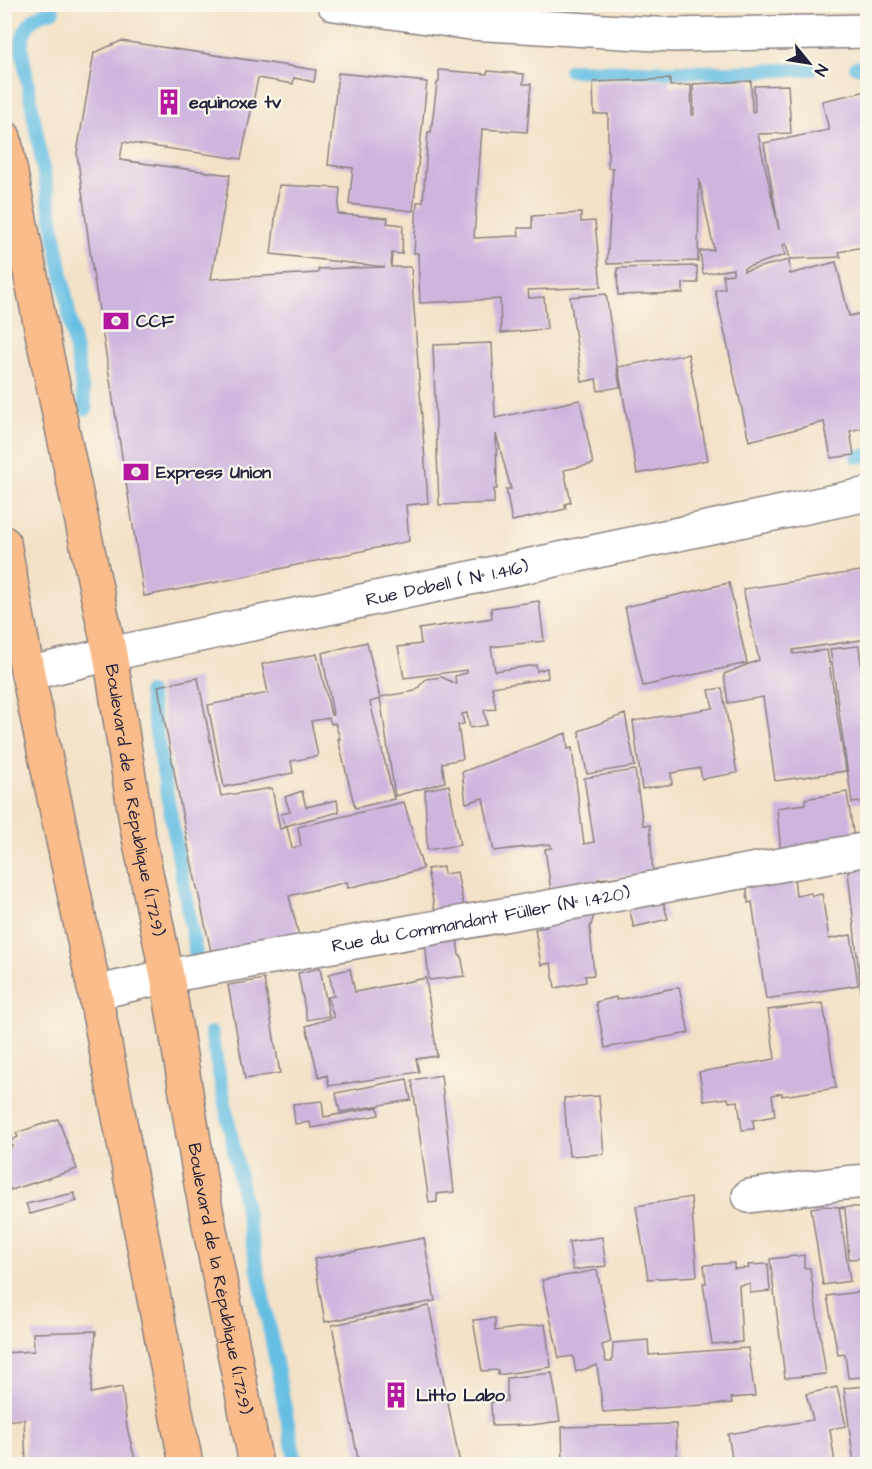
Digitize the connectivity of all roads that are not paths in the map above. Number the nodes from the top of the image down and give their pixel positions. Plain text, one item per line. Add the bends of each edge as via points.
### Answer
1 (334, 4) edge
2 (867, 31) edge
3 (4, 137) edge
4 (867, 494) edge
5 (4, 543) edge
6 (110, 654) junction
7 (28, 674) junction
8 (867, 849) edge
9 (167, 976) junction
10 (94, 993) junction
11 (867, 1182) edge
12 (749, 1196) dead end
13 (186, 1464) edge
14 (256, 1464) edge

1 - 2 street via 470,23 673,34
3 - 6 main road, Boulevard de la République (1.729)
4 - 6 street, Rue Dobell ( N° 1.416)
5 - 7 main road
6 - 7 street, Rue Dobell ( N° 1.416)
6 - 9 main road, Boulevard de la République (1.729) via 137,828
7 - 10 main road
8 - 9 street, Rue du Commandant Füller (N° 1.420)
9 - 10 street, Rue du Commandant Füller (N° 1.420)
9 - 14 main road, Boulevard de la République (1.729) via 201,1184
10 - 13 main road
11 - 12 street

